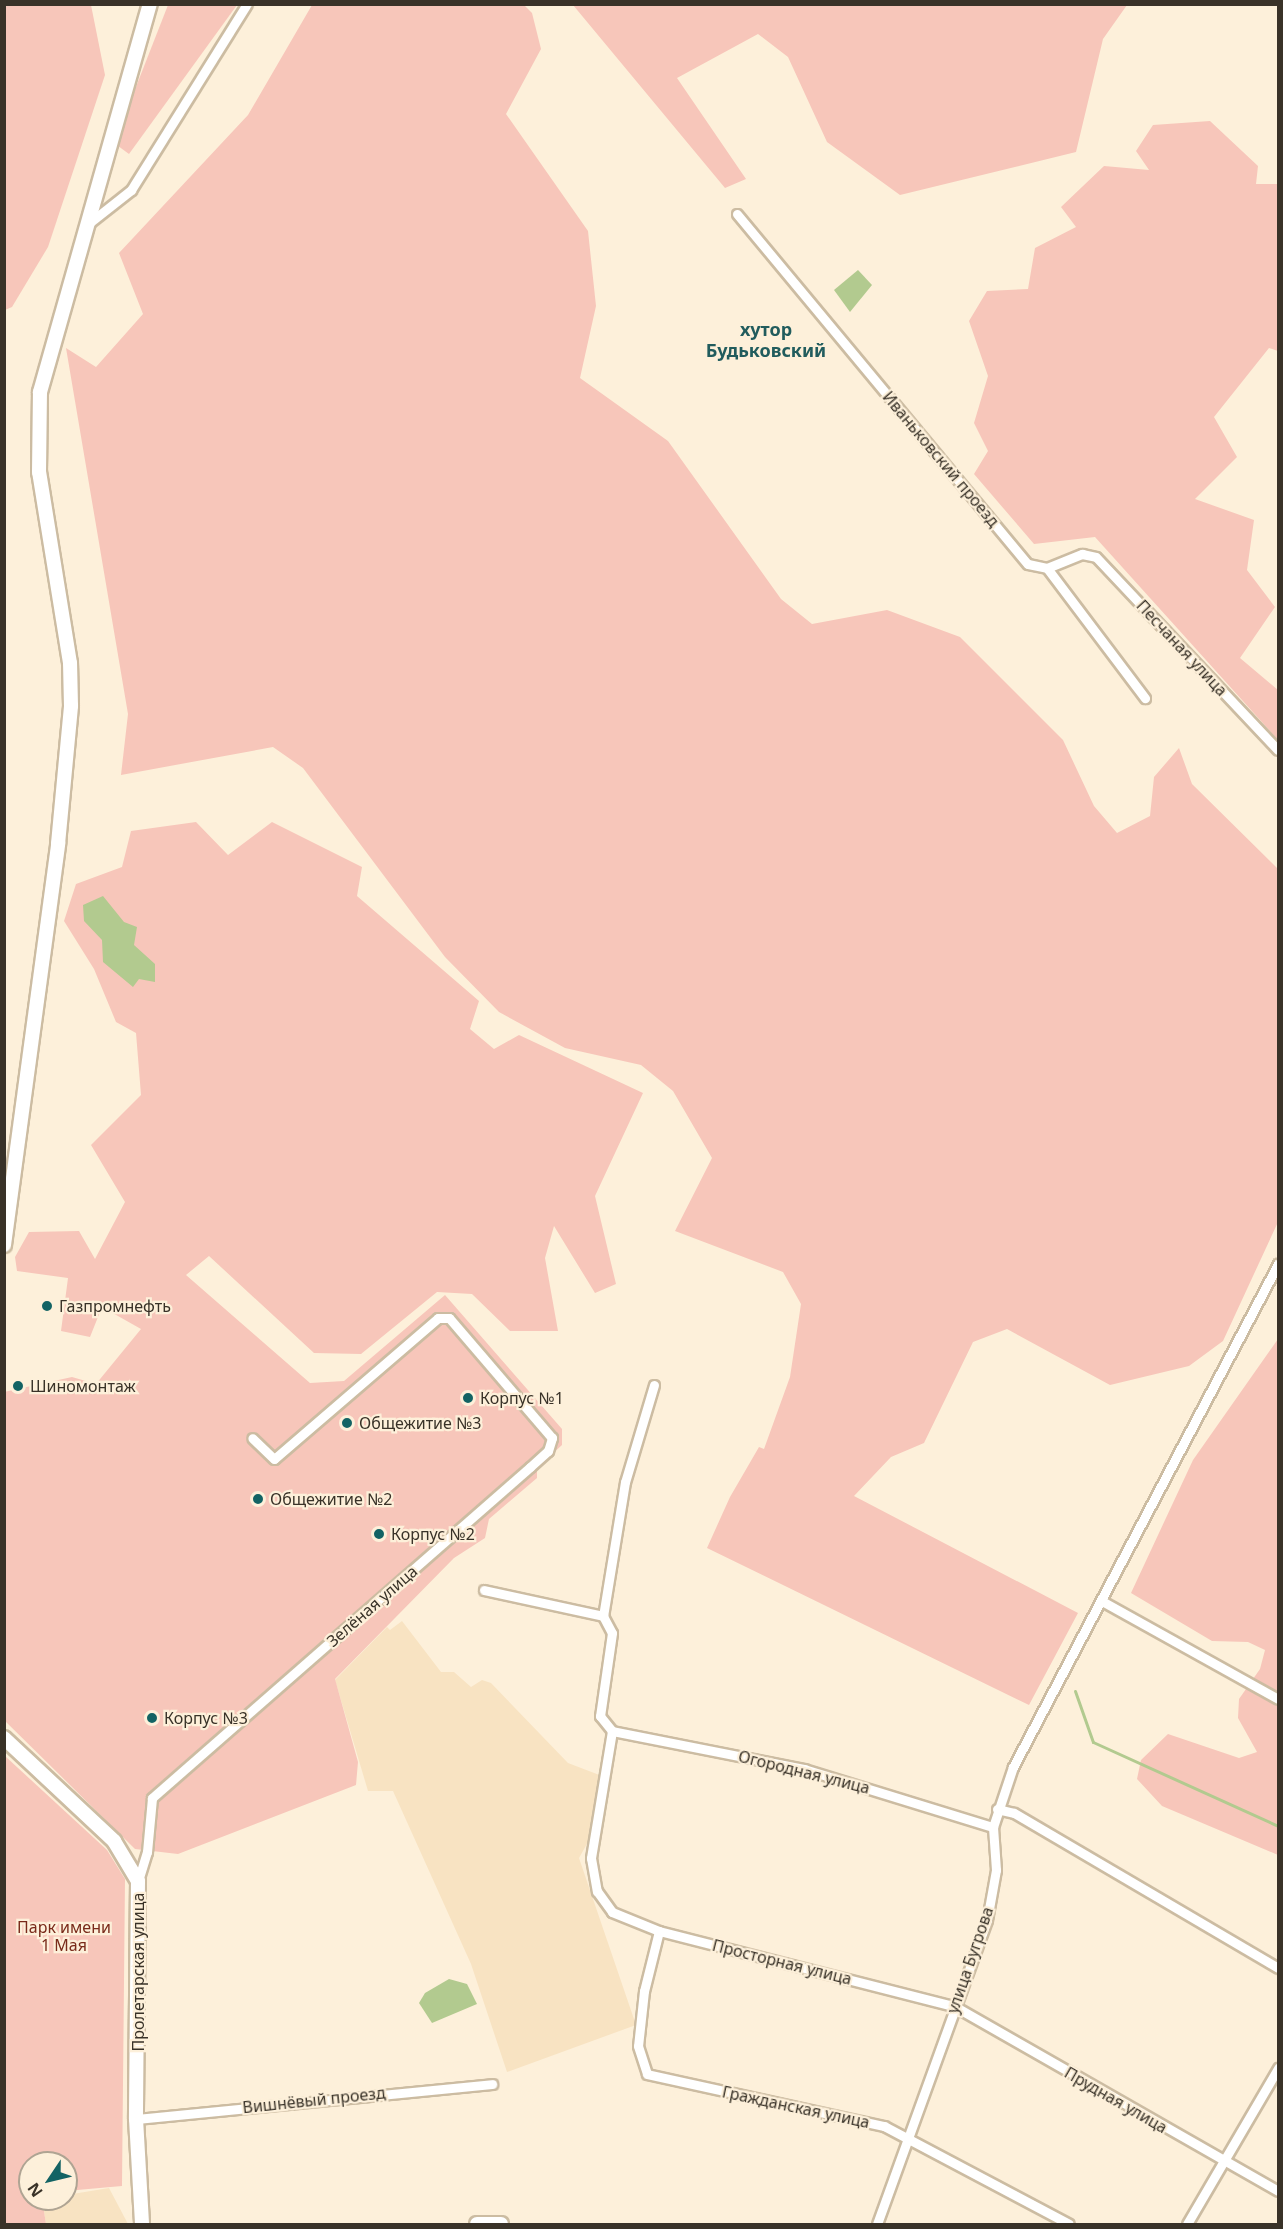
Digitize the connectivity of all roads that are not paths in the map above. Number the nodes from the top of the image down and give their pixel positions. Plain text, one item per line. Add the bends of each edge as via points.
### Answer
1 (150, 4) edge
2 (247, 4) edge
3 (737, 214) dead end
4 (86, 225) junction
5 (1047, 568) junction
6 (1145, 698) dead end
7 (1278, 750) edge
8 (4, 1245) edge
9 (1278, 1264) edge
10 (654, 1385) dead end
11 (252, 1438) dead end
12 (484, 1590) dead end
13 (1102, 1601) junction
14 (603, 1616) junction
15 (1278, 1699) edge
16 (612, 1731) junction
17 (4, 1738) edge
18 (997, 1809) junction
19 (993, 1827) junction
20 (138, 1881) junction
21 (659, 1931) junction
22 (1278, 1968) edge
23 (954, 2006) junction
24 (1278, 2068) edge
25 (492, 2084) dead end
26 (136, 2119) junction
27 (907, 2138) junction
28 (1225, 2164) junction
29 (1278, 2191) edge
30 (142, 2224) edge
31 (481, 2224) edge
32 (501, 2224) edge
33 (877, 2224) edge
34 (1070, 2224) edge
35 (1187, 2224) edge

1 - 4 street
2 - 4 street via 131,190
3 - 5 street, Иваньковский проезд via 1028,564
4 - 8 street via 46,366 37,424 39,472 70,663 70,706 58,844
5 - 6 street, Иваньковский проезд
5 - 7 street, Песчаная улица via 1082,554 1096,557
9 - 13 street, улица Бугрова
10 - 14 street via 625,1482
11 - 20 street, Зелёная улица via 274,1459 438,1318 449,1318 552,1438 548,1451 152,1798 147,1852
12 - 14 street
13 - 15 street
13 - 18 street, улица Бугрова
14 - 16 street via 612,1633 600,1716
16 - 19 street, Огородная улица via 804,1769
16 - 21 street, Просторная улица via 591,1858 597,1891 612,1912
17 - 20 street, Пролетарская улица via 114,1841
18 - 19 street, улица Бугрова
18 - 22 street via 1014,1813
19 - 23 street, улица Бугрова via 996,1870 987,1920
20 - 26 street, Пролетарская улица
21 - 23 street, Просторная улица
21 - 27 street, Гражданская улица via 644,1992 638,2046 647,2074 884,2126
23 - 27 street, улица Бугрова
23 - 28 street, Прудная улица
24 - 28 street
25 - 26 street, Вишнёвый проезд
26 - 30 street, Пролетарская улица
27 - 33 street, улица Бугрова
27 - 34 street, Гражданская улица
28 - 29 street, Прудная улица
28 - 35 street
31 - 32 street

